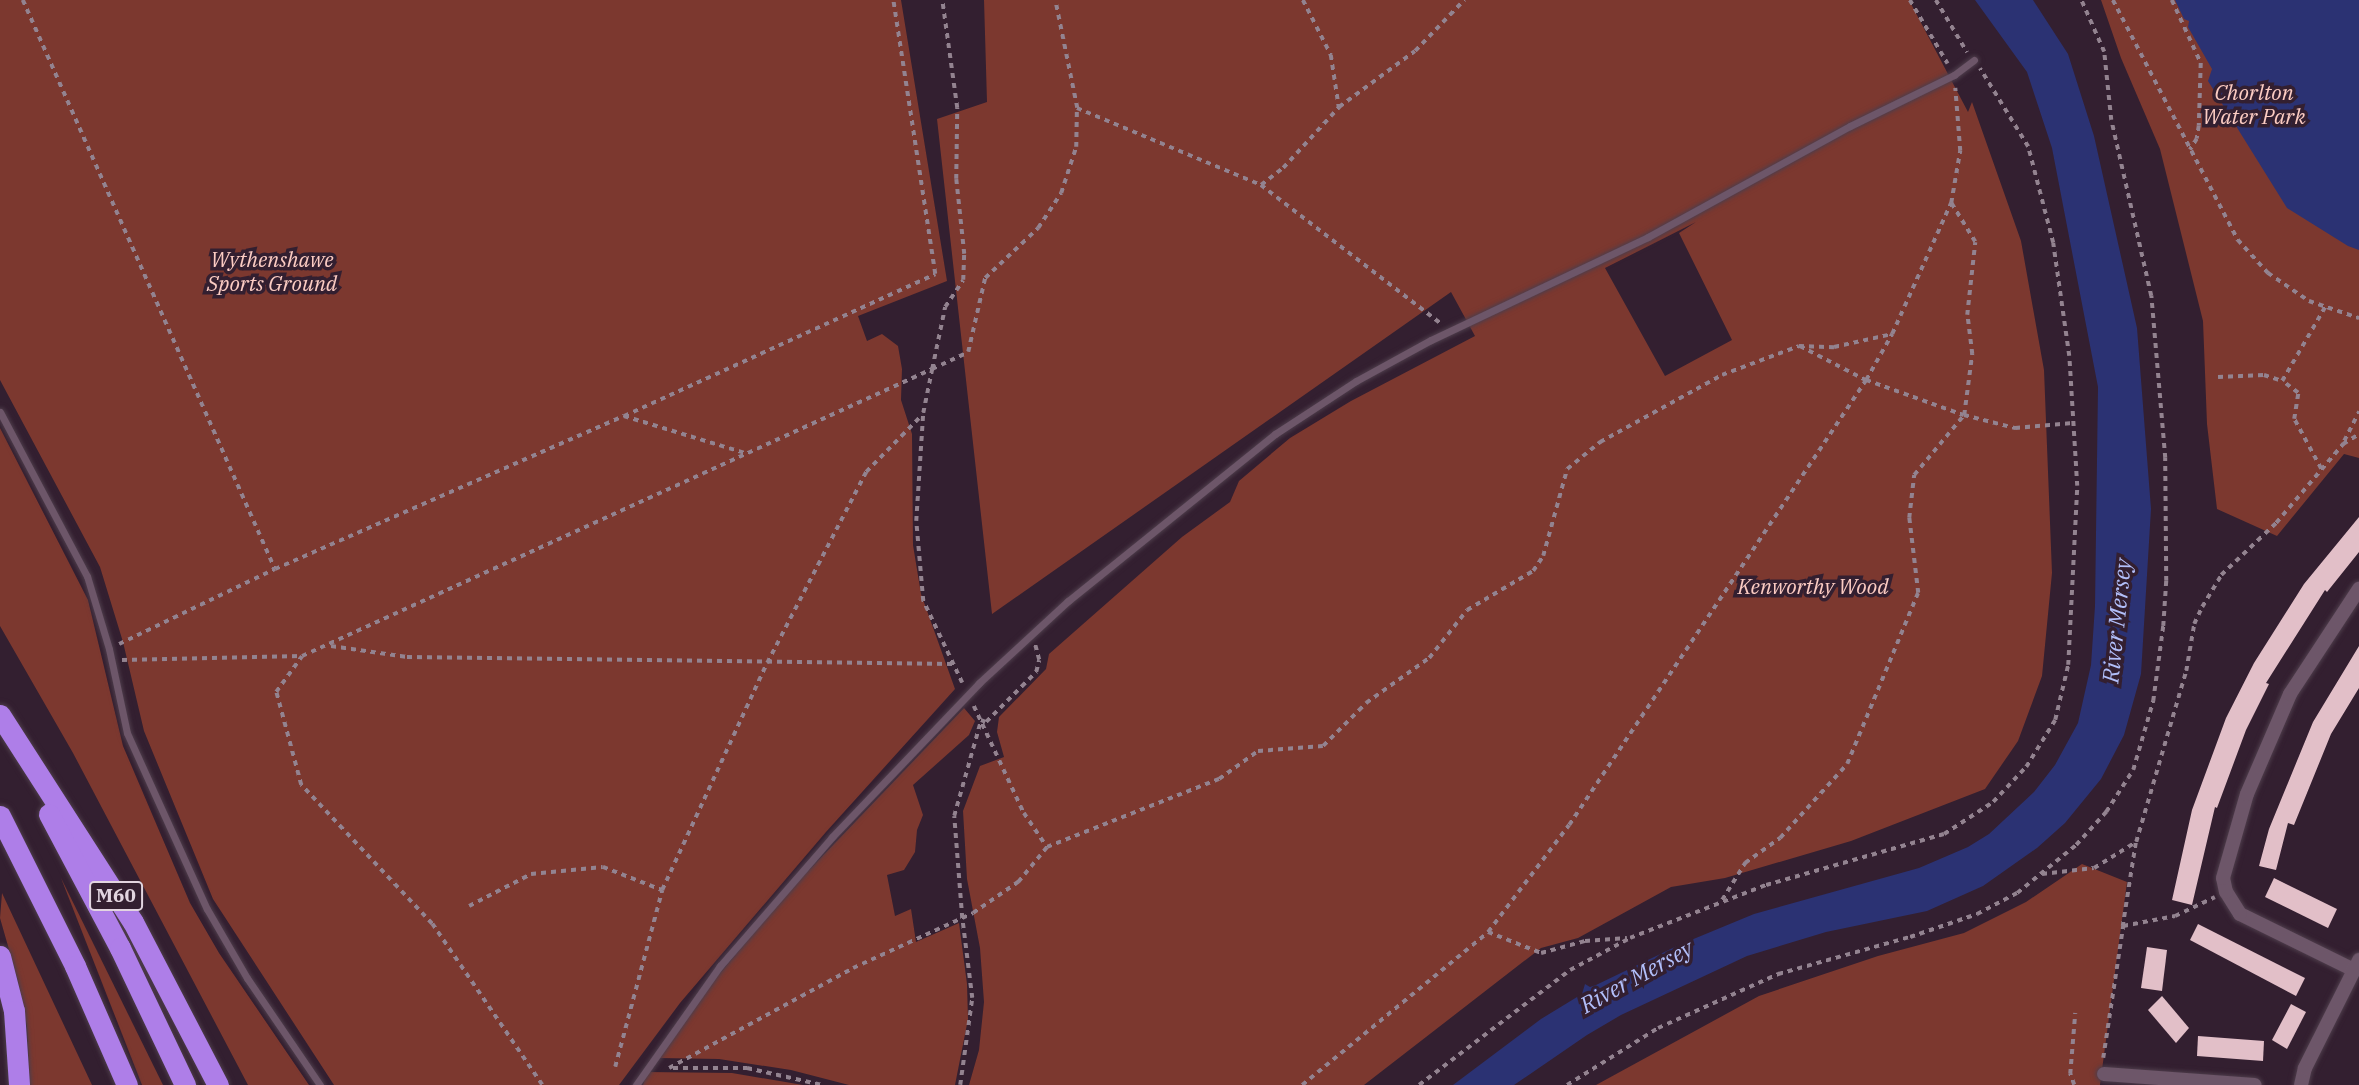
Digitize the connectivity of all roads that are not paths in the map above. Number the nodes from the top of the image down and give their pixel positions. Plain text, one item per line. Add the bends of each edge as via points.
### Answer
1 (1974, 60) road end
2 (0, 412) edge
3 (2359, 589) edge
4 (0, 715) edge
5 (0, 722) edge
6 (0, 816) edge
7 (0, 956) edge
8 (2356, 965) edge
9 (2104, 1074) road end
10 (19, 1085) edge
11 (127, 1085) edge
12 (185, 1085) edge
13 (218, 1085) edge
14 (320, 1085) edge
15 (636, 1085) edge
16 (2255, 1085) edge
17 (2301, 1085) edge

1 - 15 lane via 1954,75 1850,126 1648,237 1356,380 1275,434 1088,585 968,695 832,837 720,966
2 - 14 lane via 87,576 127,733 207,909 247,978
3 - 8 street via 2290,694 2271,734 2223,878 2240,914
4 - 13 highway, M60 via 134,922
5 - 12 highway, M60 via 120,948
6 - 11 highway via 75,966
7 - 10 highway via 14,1011
8 - 17 street
9 - 16 street

